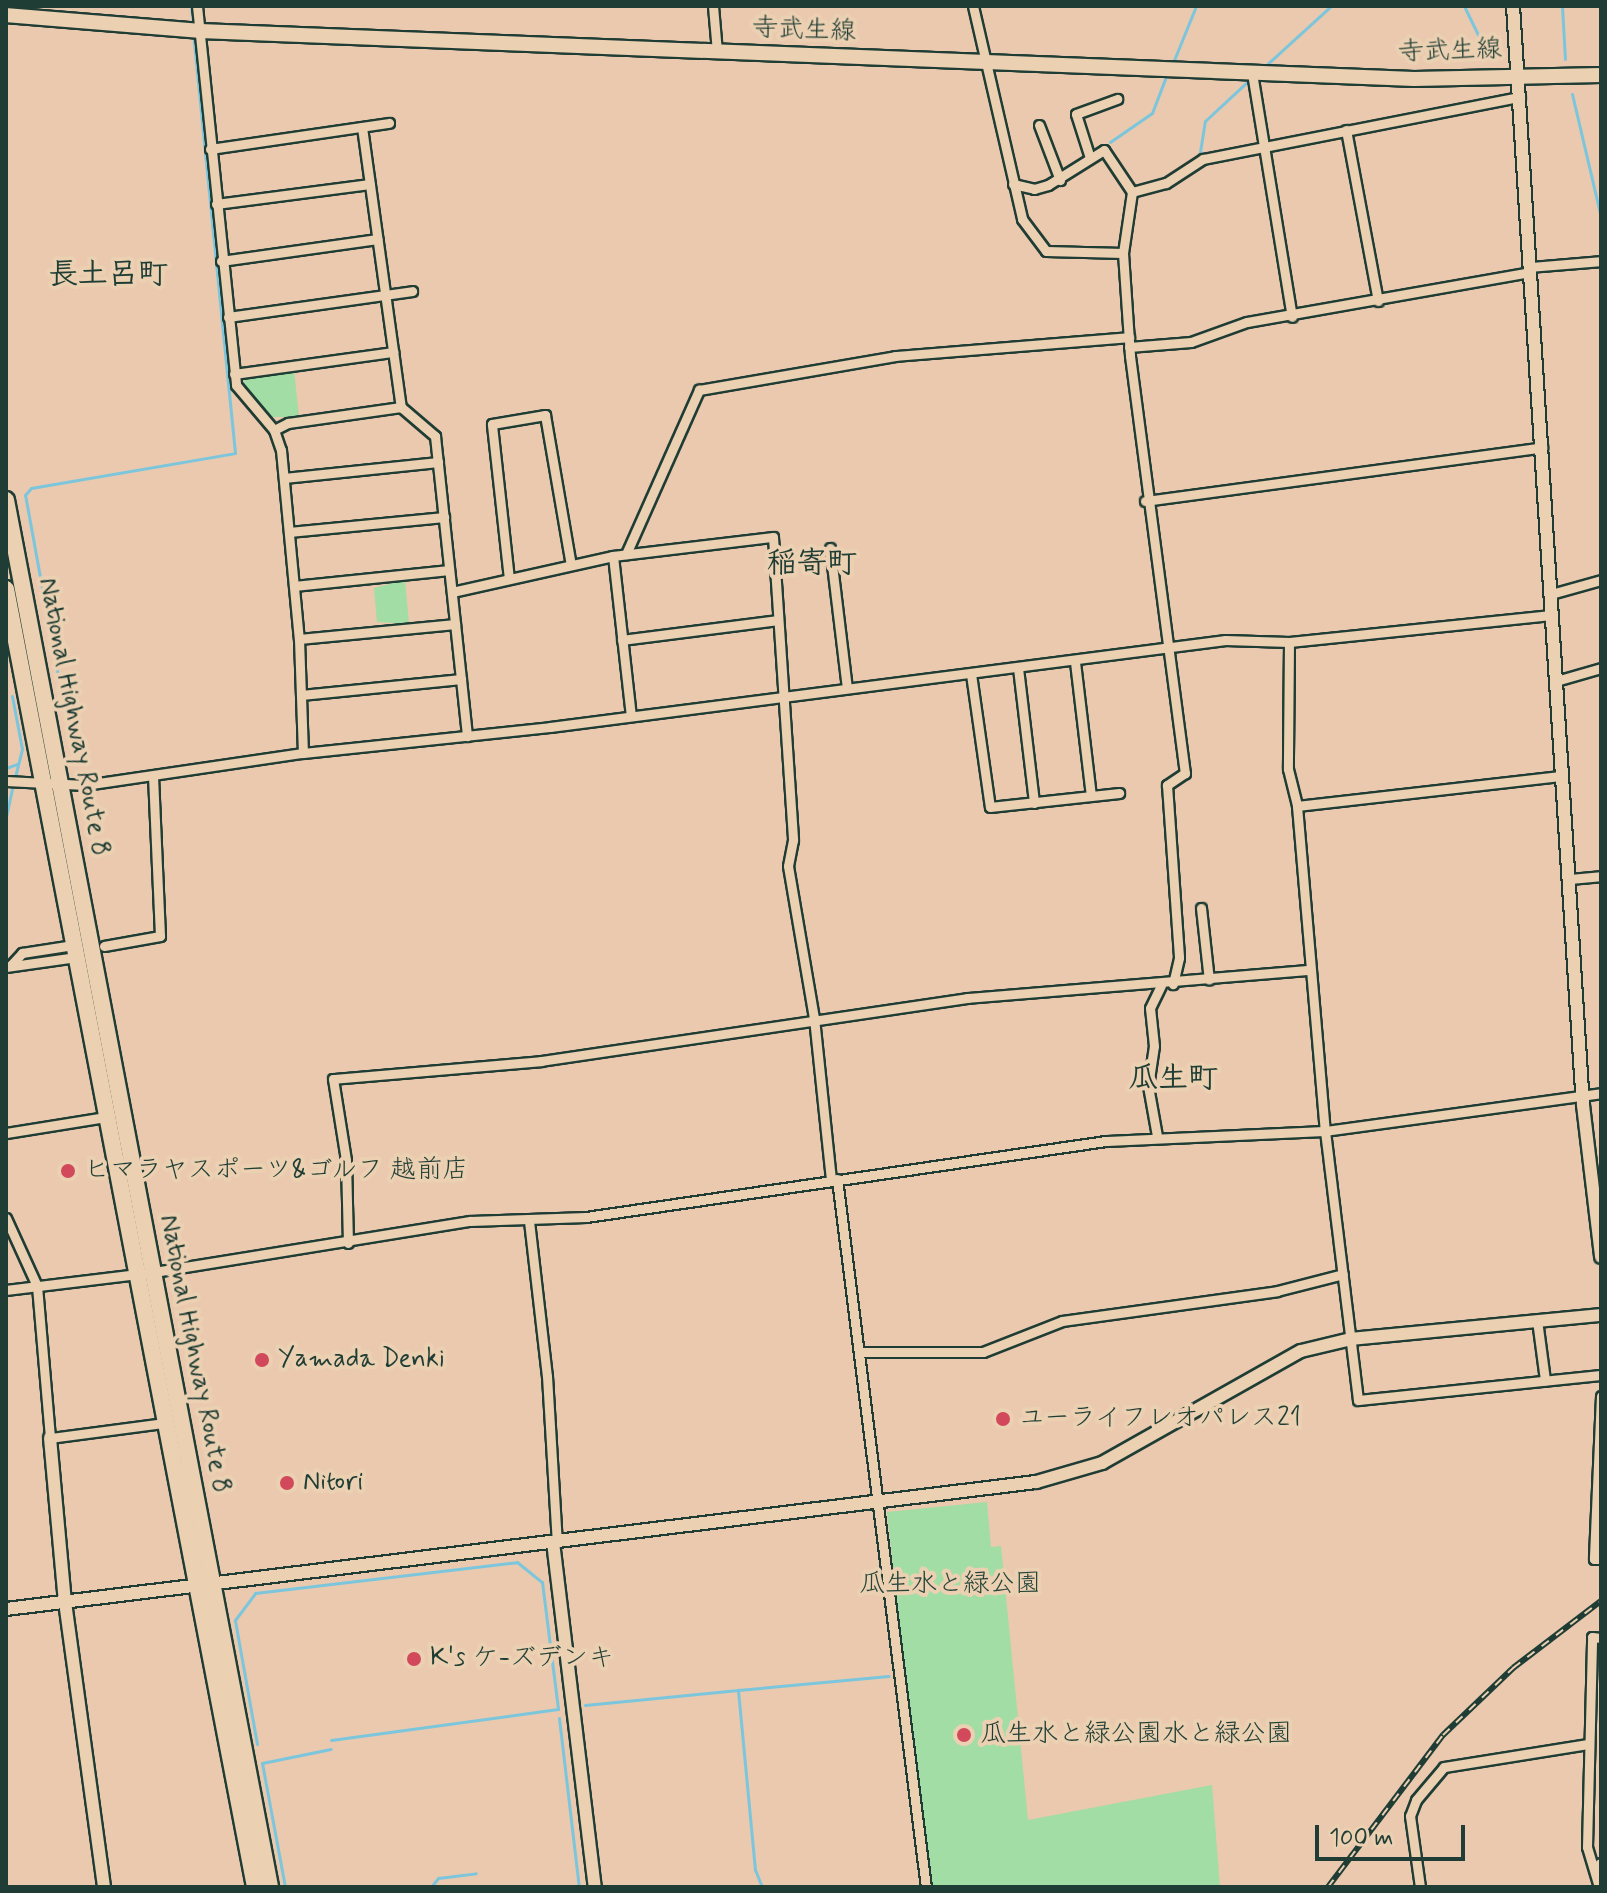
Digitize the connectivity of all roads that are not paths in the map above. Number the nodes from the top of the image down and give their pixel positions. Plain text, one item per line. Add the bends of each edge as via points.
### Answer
1 (197, 6) edge
2 (713, 6) edge
3 (973, 6) edge
4 (1513, 6) edge
5 (28, 11) edge
6 (6, 15) edge
7 (200, 31) junction
8 (717, 52) junction
9 (985, 63) junction
10 (1252, 73) junction
11 (1518, 74) junction
12 (1601, 75) edge
13 (1520, 97) junction
14 (1117, 99) dead end
15 (389, 123) dead end
16 (1039, 125) dead end
17 (362, 127) junction
18 (1346, 130) junction
19 (1260, 147) junction
20 (210, 149) junction
21 (1090, 158) junction
22 (1060, 180) junction
23 (370, 184) junction
24 (1013, 184) junction
25 (1132, 192) junction
26 (216, 204) junction
27 (377, 239) junction
28 (1123, 253) junction
29 (221, 261) junction
30 (1601, 261) edge
31 (1530, 269) junction
32 (412, 291) dead end
33 (385, 295) junction
34 (1378, 301) junction
35 (228, 317) junction
36 (1292, 317) junction
37 (1129, 342) junction
38 (393, 352) junction
39 (234, 374) junction
40 (401, 407) junction
41 (274, 430) junction
42 (1542, 447) junction
43 (438, 462) junction
44 (284, 478) junction
45 (6, 500) edge
46 (1145, 501) junction
47 (444, 517) junction
48 (289, 532) junction
49 (830, 548) dead end
50 (626, 554) junction
51 (613, 556) junction
52 (571, 565) junction
53 (449, 570) junction
54 (509, 579) junction
55 (1601, 580) edge
56 (294, 586) junction
57 (6, 589) edge
58 (452, 592) junction
59 (1551, 594) junction
60 (1552, 615) junction
61 (778, 620) junction
62 (455, 624) junction
63 (299, 639) junction
64 (622, 640) junction
65 (1289, 642) junction
66 (1172, 650) junction
67 (1075, 662) junction
68 (1018, 668) junction
69 (1601, 668) edge
70 (971, 674) junction
71 (461, 679) junction
72 (1556, 681) junction
73 (847, 688) junction
74 (301, 695) junction
75 (783, 695) junction
76 (631, 716) junction
77 (467, 736) junction
78 (303, 753) junction
79 (1562, 776) junction
80 (153, 777) junction
81 (6, 781) edge
82 (43, 787) junction
83 (62, 787) junction
84 (1119, 793) dead end
85 (1091, 796) junction
86 (1034, 803) junction
87 (1297, 806) junction
88 (1601, 876) edge
89 (1569, 879) junction
90 (1201, 908) dead end
91 (104, 946) dead end
92 (70, 951) junction
93 (10, 964) edge
94 (1309, 970) junction
95 (1209, 980) junction
96 (1173, 984) junction
97 (1161, 985) junction
98 (814, 1018) junction
99 (1601, 1093) edge
100 (1584, 1094) junction
101 (106, 1117) junction
102 (1325, 1131) junction
103 (6, 1133) edge
104 (1157, 1136) junction
105 (834, 1179) junction
106 (6, 1218) edge
107 (529, 1221) junction
108 (348, 1243) junction
109 (1601, 1257) edge
110 (154, 1272) junction
111 (136, 1274) junction
112 (1343, 1274) junction
113 (37, 1286) junction
114 (6, 1290) edge
115 (1601, 1315) edge
116 (1537, 1320) junction
117 (1351, 1339) junction
118 (860, 1352) junction
119 (1601, 1375) edge
120 (1545, 1380) junction
121 (1601, 1396) edge
122 (164, 1423) junction
123 (50, 1438) junction
124 (880, 1501) junction
125 (555, 1542) junction
126 (1600, 1559) edge
127 (215, 1584) junction
128 (196, 1587) junction
129 (65, 1602) junction
130 (6, 1609) edge
131 (1596, 1637) edge
132 (1588, 1744) junction
133 (1601, 1865) edge
134 (104, 1887) edge
135 (255, 1887) edge
136 (270, 1887) edge
137 (595, 1887) edge
138 (926, 1887) edge
139 (1420, 1887) edge
140 (1599, 1887) edge

1 - 7 street
2 - 8 street
3 - 9 street
4 - 11 street
5 - 6 main road, 寺武生線
5 - 7 main road, 寺武生線
7 - 8 main road, 寺武生線
7 - 20 street
8 - 9 main road, 寺武生線
9 - 10 main road, 寺武生線
9 - 24 street
10 - 11 main road, 寺武生線 via 1414,79
10 - 19 street
11 - 12 main road, 寺武生線
11 - 13 street
13 - 18 street
13 - 31 street
14 - 21 street via 1076,114
15 - 17 street
16 - 22 street
17 - 20 street
17 - 23 street
18 - 19 street
18 - 34 street
19 - 25 street via 1200,160 1166,183
19 - 36 street
20 - 26 street
21 - 22 street
21 - 25 street via 1104,150
22 - 24 street via 1034,189
23 - 26 street
23 - 27 street
24 - 28 street via 1022,219 1046,251
25 - 28 street
26 - 29 street
27 - 29 street
27 - 33 street
28 - 37 street
29 - 35 street
30 - 31 street
31 - 34 street
31 - 42 street
32 - 33 street
33 - 35 street
33 - 38 street
34 - 36 street
35 - 39 street
36 - 37 street via 1247,322 1191,342
37 - 46 street
37 - 50 street via 895,356 699,390
38 - 39 street
38 - 40 street
39 - 41 street via 236,385
40 - 41 street via 288,423
40 - 43 street via 435,436
41 - 44 street
42 - 46 street
42 - 59 street
43 - 44 street
43 - 47 street
44 - 48 street
45 - 83 highway, National Highway Route 8
46 - 66 street
47 - 48 street
47 - 53 street
48 - 56 street
49 - 73 street
50 - 51 street
50 - 61 street via 773,537
51 - 52 street
51 - 64 street
52 - 54 street
52 - 54 street via 545,415 492,424
53 - 56 street
53 - 58 street
54 - 58 street
55 - 59 street
56 - 63 street
57 - 82 highway, National Highway Route 8
58 - 62 street
59 - 60 street
60 - 65 street
60 - 72 street
61 - 64 street
61 - 75 street
62 - 63 street
62 - 71 street
63 - 74 street
64 - 76 street
65 - 66 street via 1225,640
65 - 87 street via 1288,769
66 - 67 street
66 - 96 street via 1185,773 1167,785 1179,958
67 - 68 street
67 - 85 street
68 - 70 street
68 - 86 street
69 - 72 street
70 - 73 street
70 - 86 street via 990,807
71 - 74 street
71 - 77 street
72 - 79 street
73 - 75 street
74 - 78 street
75 - 76 street
75 - 98 street via 793,840 788,866
76 - 77 street
77 - 78 street
78 - 80 street
79 - 87 street
79 - 89 street
80 - 83 street
80 - 91 street via 160,936
81 - 82 street
82 - 83 street
82 - 92 highway, National Highway Route 8
83 - 110 highway, National Highway Route 8
84 - 85 street
85 - 86 street
87 - 94 street
88 - 89 street
89 - 100 street
90 - 95 street
92 - 93 street
92 - 93 street
92 - 101 highway, National Highway Route 8
94 - 95 street
94 - 102 street
95 - 96 street
96 - 97 street
97 - 98 street via 967,998
97 - 104 street via 1150,1008 1154,1046 1148,1086
98 - 105 street
98 - 108 street via 541,1061 333,1079 346,1160
99 - 100 street
100 - 102 street
100 - 109 street
101 - 103 street
101 - 111 highway, National Highway Route 8
102 - 104 street
102 - 112 street
104 - 105 street
105 - 107 street
105 - 118 street
106 - 113 street
107 - 108 street via 488,1219
107 - 125 street via 547,1376
108 - 110 street
110 - 111 street
110 - 127 highway, National Highway Route 8
111 - 113 street
111 - 122 highway, National Highway Route 8
112 - 117 street
112 - 118 street via 1277,1291 1062,1321 983,1352
113 - 114 street
113 - 123 street
115 - 116 street
116 - 117 street
116 - 120 street
117 - 120 street via 1358,1400
117 - 124 street via 1283,1358 1083,1471 1036,1482
118 - 124 street
119 - 120 street
121 - 126 street
122 - 123 street
122 - 128 highway, National Highway Route 8
123 - 129 street
124 - 125 street
124 - 138 street
125 - 127 street
125 - 137 street
127 - 128 street
127 - 136 highway, National Highway Route 8
128 - 129 street
128 - 135 highway, National Highway Route 8
129 - 130 street
129 - 134 street
131 - 132 street
132 - 139 street via 1444,1767 1416,1800 1410,1816
132 - 140 street via 1587,1847
133 - 140 street

